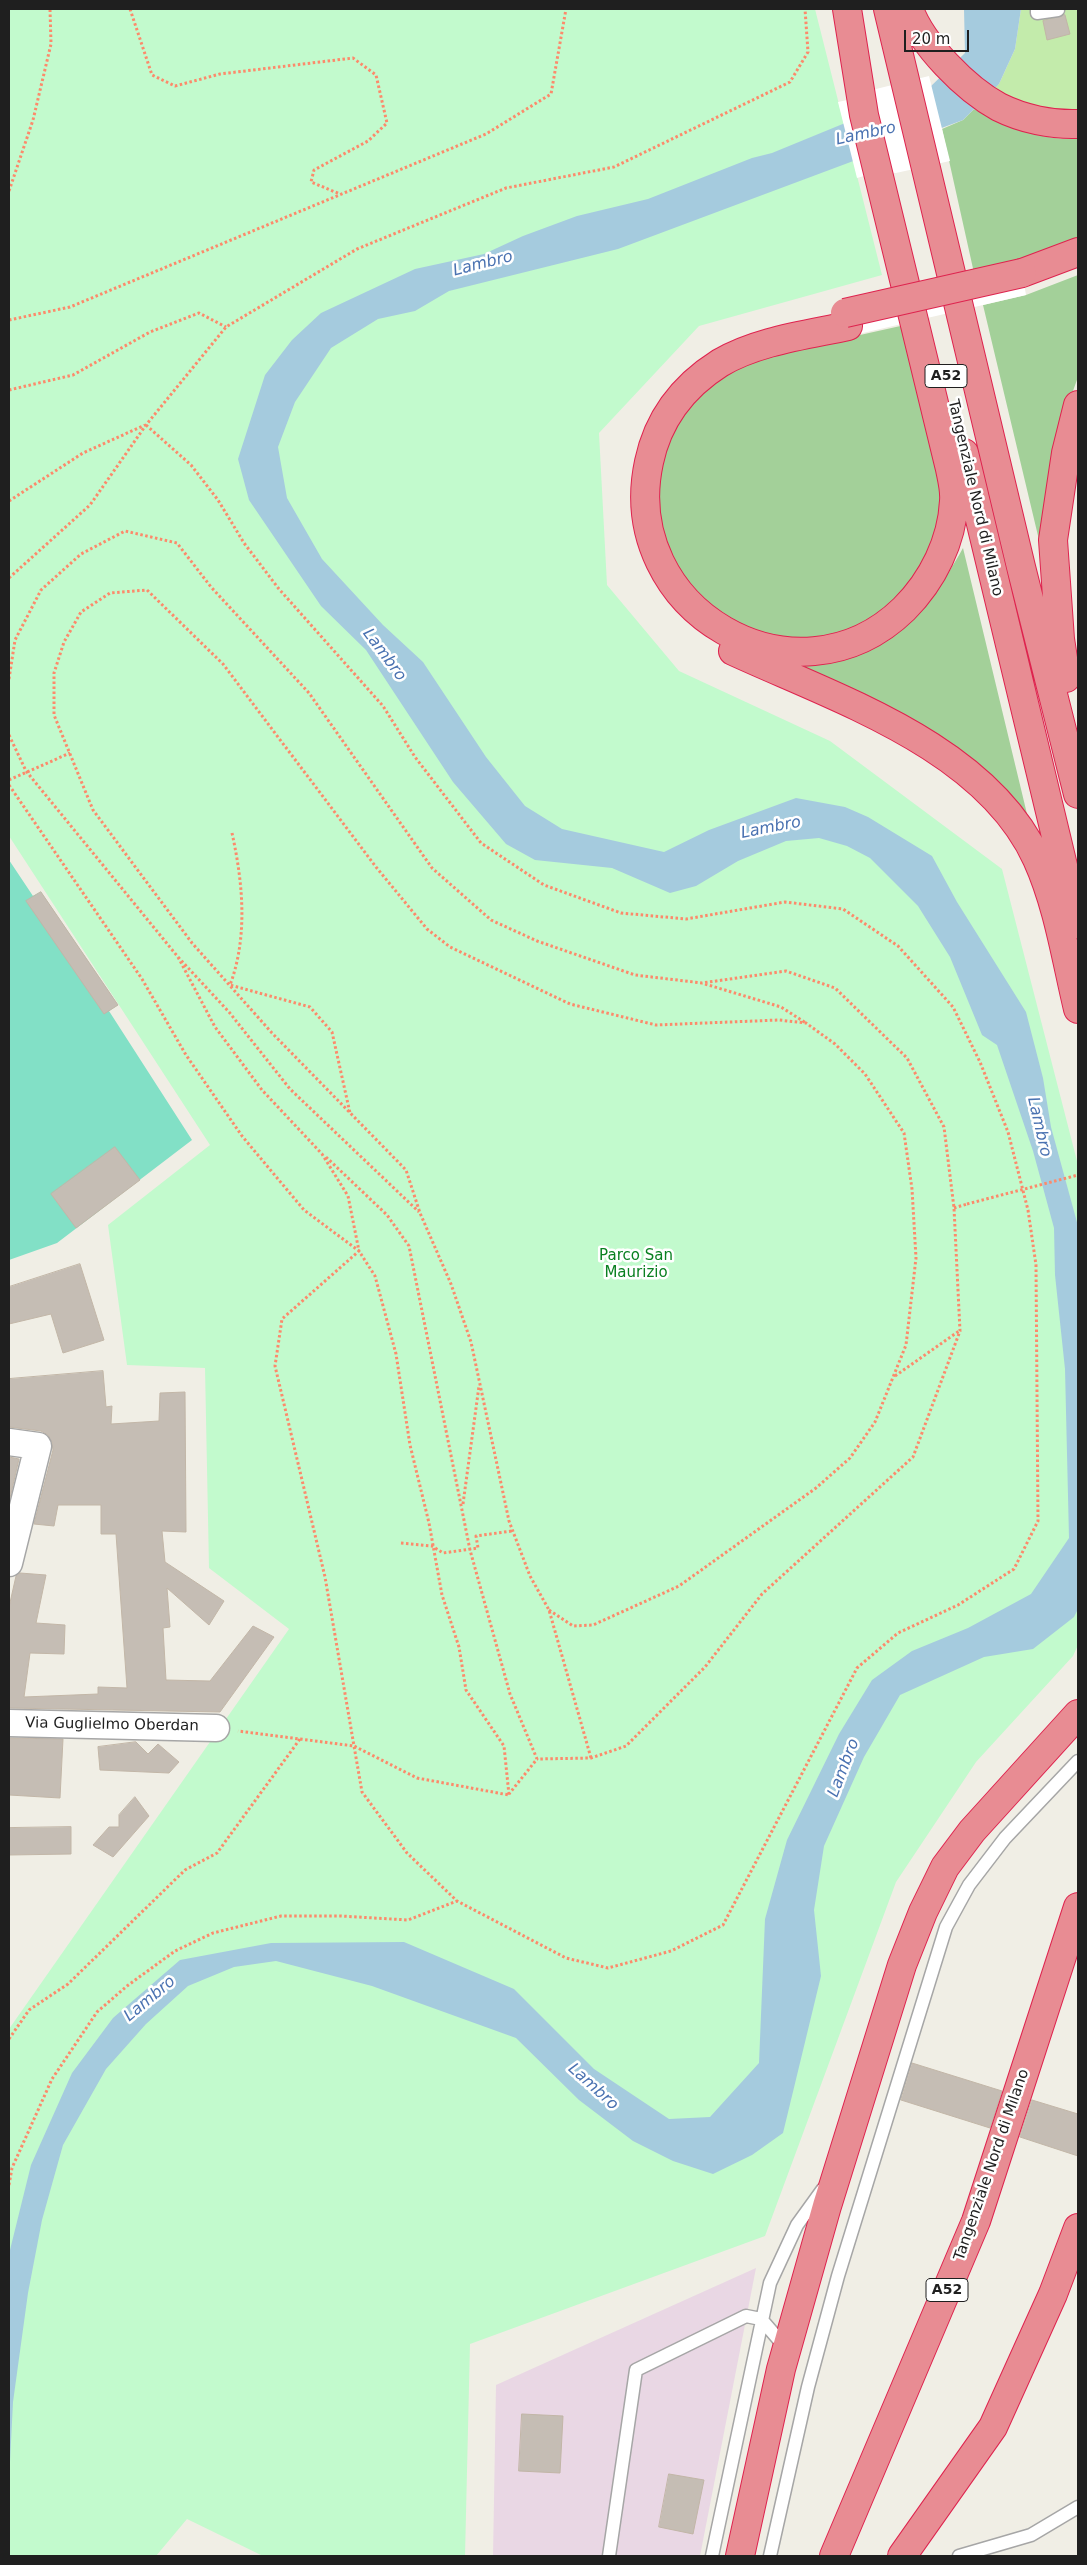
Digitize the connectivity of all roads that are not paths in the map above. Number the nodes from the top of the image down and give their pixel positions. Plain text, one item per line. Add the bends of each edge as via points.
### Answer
1 (847, 9) edge
2 (857, 9) edge
3 (888, 9) edge
4 (909, 9) edge
5 (1037, 9) edge
6 (1058, 10) dead end
7 (868, 93) junction
8 (1078, 124) edge
9 (887, 173) junction
10 (1078, 252) edge
11 (1078, 267) edge
12 (1023, 280) junction
13 (847, 320) junction
14 (1078, 405) edge
15 (1060, 720) junction
16 (1078, 794) edge
17 (1078, 929) edge
18 (1078, 1009) edge
19 (9, 1442) edge
20 (9, 1563) edge
21 (1078, 1714) edge
22 (9, 1723) edge
23 (216, 1728) road end
24 (1078, 1761) edge
25 (1078, 1907) edge
26 (840, 2166) junction
27 (1078, 2228) edge
28 (762, 2319) junction
29 (787, 2349) junction
30 (1078, 2508) edge
31 (609, 2556) edge
32 (712, 2556) edge
33 (740, 2556) edge
34 (770, 2556) edge
35 (834, 2556) edge
36 (902, 2556) edge
37 (959, 2556) edge

1 - 7 highway
2 - 7 highway
3 - 15 highway, Tangenziale Nord di Milano / A52
4 - 8 highway via 928,44 976,91 1000,107 1031,119 1061,125
5 - 6 lane via 1037,13
7 - 9 highway
9 - 13 highway via 950,469 955,499 951,526 943,552 914,599 894,619 869,635 842,646 812,651 761,646 715,625 697,612 681,596 659,563 646,522 647,472 653,444 663,420 678,398 697,379 721,363
9 - 17 highway, Tangenziale Nord di Milano / A52
10 - 12 highway
11 - 12 highway via 1060,276
12 - 13 highway
13 - 18 highway via 767,330 737,340 713,352 669,388 642,434 636,456 630,500 638,547 647,569 671,605 706,636 922,741 958,765 988,791 1014,820 1037,858 1051,895
14 - 15 highway via 1066,452 1053,540 1060,639 1067,684
15 - 16 highway, Tangenziale Nord di Milano / A52
19 - 20 street via 38,1446
21 - 26 highway via 972,1831 946,1868 922,1912 902,1965
22 - 23 street, Via Guglielmo Oberdan
24 - 34 lane via 1005,1838 969,1885 946,1927 838,2276 808,2386
25 - 35 highway, Tangenziale Nord di Milano / A52 via 976,2221
26 - 28 lane via 797,2225 770,2283
26 - 29 highway
27 - 36 highway via 1053,2294 993,2427
28 - 29 lane
28 - 31 lane via 746,2316 636,2370
28 - 32 lane
29 - 33 highway
30 - 37 lane via 1030,2535

